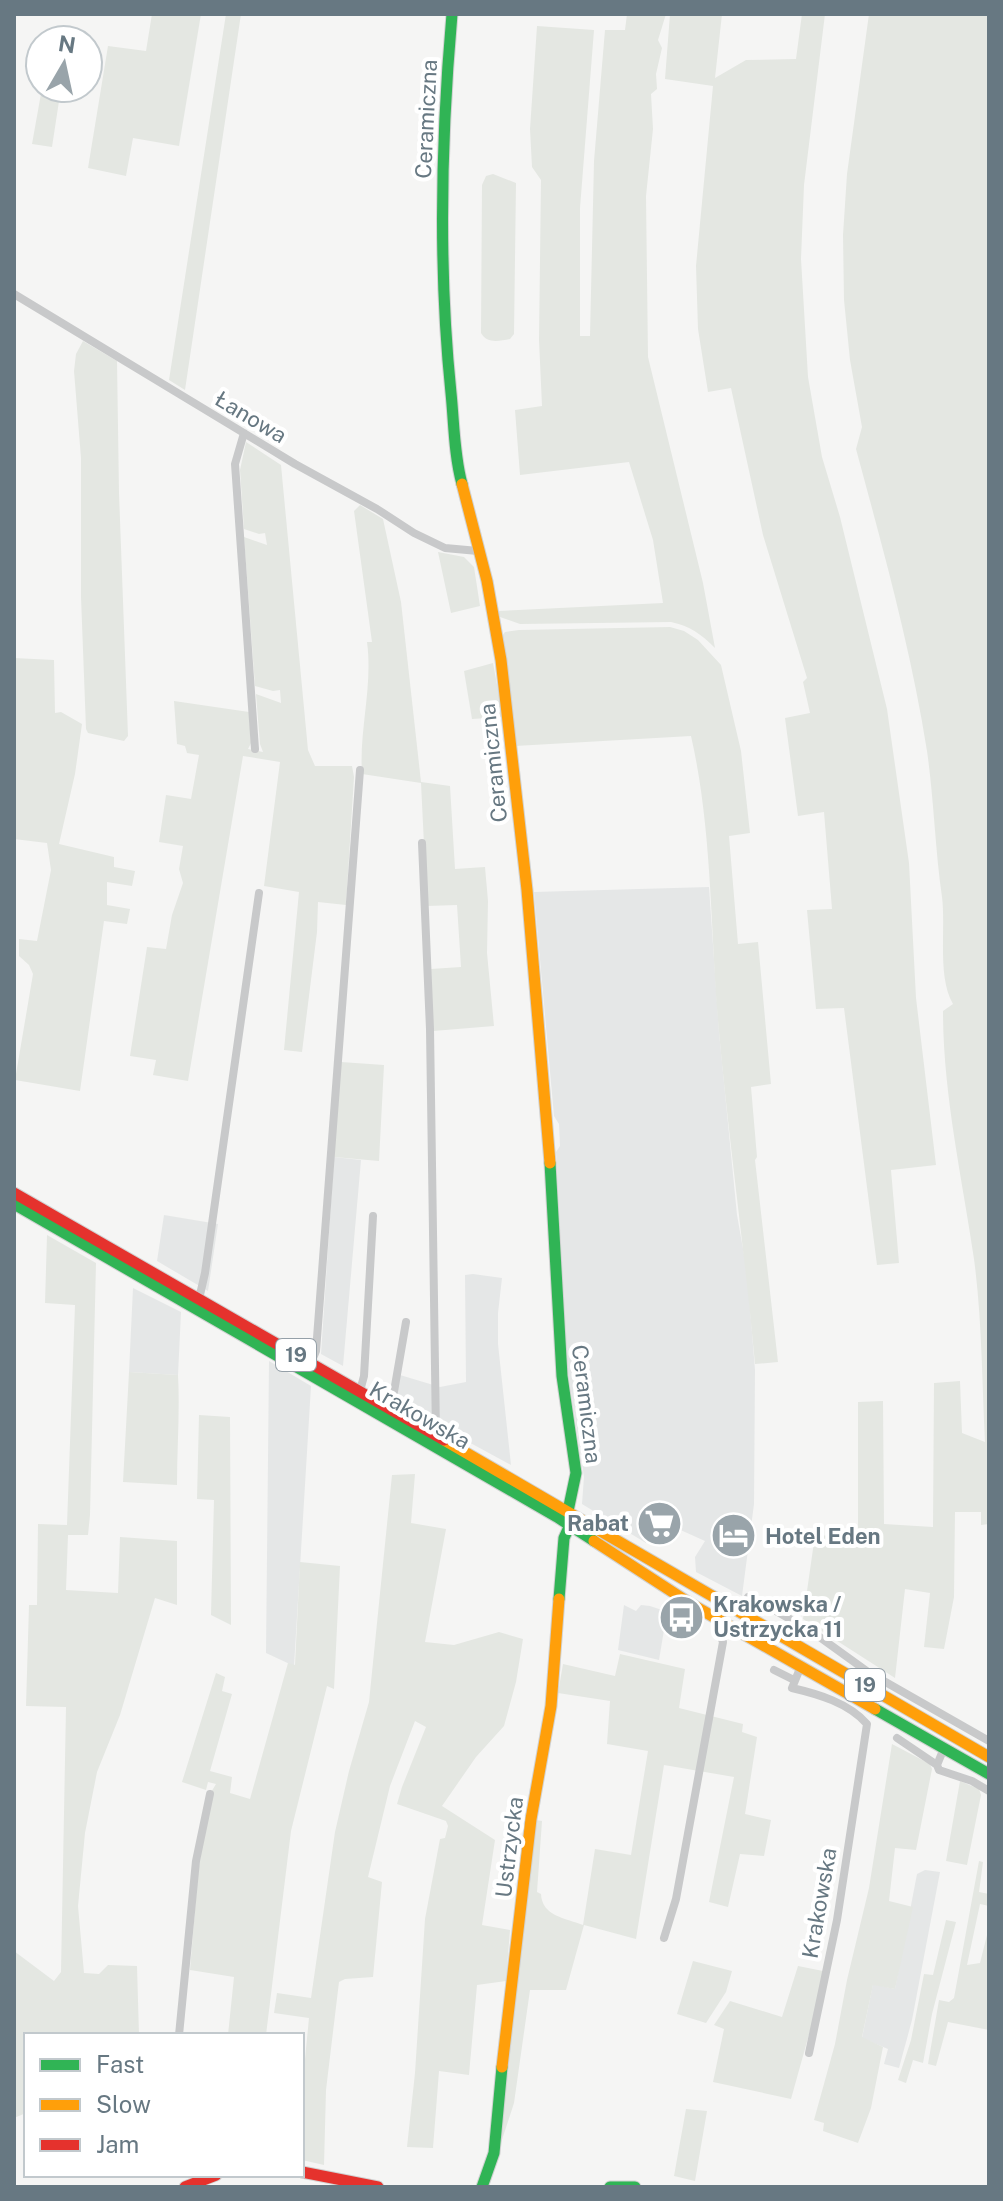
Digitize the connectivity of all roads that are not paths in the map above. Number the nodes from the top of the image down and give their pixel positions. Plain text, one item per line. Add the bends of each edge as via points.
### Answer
1 (452, 14) edge
2 (14, 294) edge
3 (244, 433) junction
4 (478, 551) junction
5 (255, 749) dead end
6 (360, 770) dead end
7 (422, 843) dead end
8 (259, 893) dead end
9 (14, 1193) edge
10 (14, 1204) edge
11 (373, 1216) dead end
12 (199, 1299) junction
13 (406, 1322) dead end
14 (311, 1363) junction
15 (360, 1391) junction
16 (391, 1409) junction
17 (436, 1434) junction
18 (568, 1511) junction
19 (570, 1525) junction
20 (740, 1613) junction
21 (719, 1632) dead end
22 (801, 1666) junction
23 (774, 1670) dead end
24 (794, 1680) junction
25 (897, 1738) dead end
26 (989, 1741) edge
27 (944, 1748) junction
28 (989, 1757) edge
29 (937, 1765) junction
30 (989, 1774) edge
31 (989, 1791) edge
32 (210, 1794) dead end
33 (664, 1938) dead end
34 (179, 2033) edge
35 (809, 2053) dead end
36 (304, 2172) edge
37 (205, 2177) edge
38 (185, 2187) edge
39 (378, 2187) edge
40 (482, 2187) edge
41 (610, 2187) edge
42 (635, 2187) edge

1 - 4 street, Ceramiczna via 444,105 446,346 460,478
2 - 3 street, Łanowa
3 - 4 street, Łanowa via 414,533 445,548
3 - 5 street via 235,464
4 - 18 street, Ceramiczna via 501,660 547,1100 562,1376 576,1473
6 - 14 street
7 - 17 street, Krakowska
8 - 12 street
9 - 12 street, Krakowska / 19
10 - 19 street, Krakowska / 19
11 - 15 street
12 - 14 street, Krakowska / 19
13 - 16 street
14 - 15 street, Krakowska / 19
15 - 16 street, Krakowska / 19
16 - 17 street, Krakowska / 19
17 - 18 street, Krakowska / 19
18 - 19 street, Ustrzycka
18 - 20 street, Krakowska / 19
19 - 22 street, Krakowska / 19
19 - 40 street, Ustrzycka via 564,1538 551,1706 531,1819 494,2153
20 - 26 street via 748,1597 757,1600
20 - 28 street, Krakowska / 19
21 - 33 street via 723,1642 676,1899
22 - 24 street
22 - 27 street, Krakowska / 19
23 - 24 street
24 - 35 street, Krakowska via 792,1688 829,1699 867,1724 837,1920
25 - 29 street
27 - 29 street
27 - 30 street, Krakowska / 19
29 - 31 street
32 - 34 street via 196,1861
36 - 39 street
37 - 38 street
41 - 42 street

